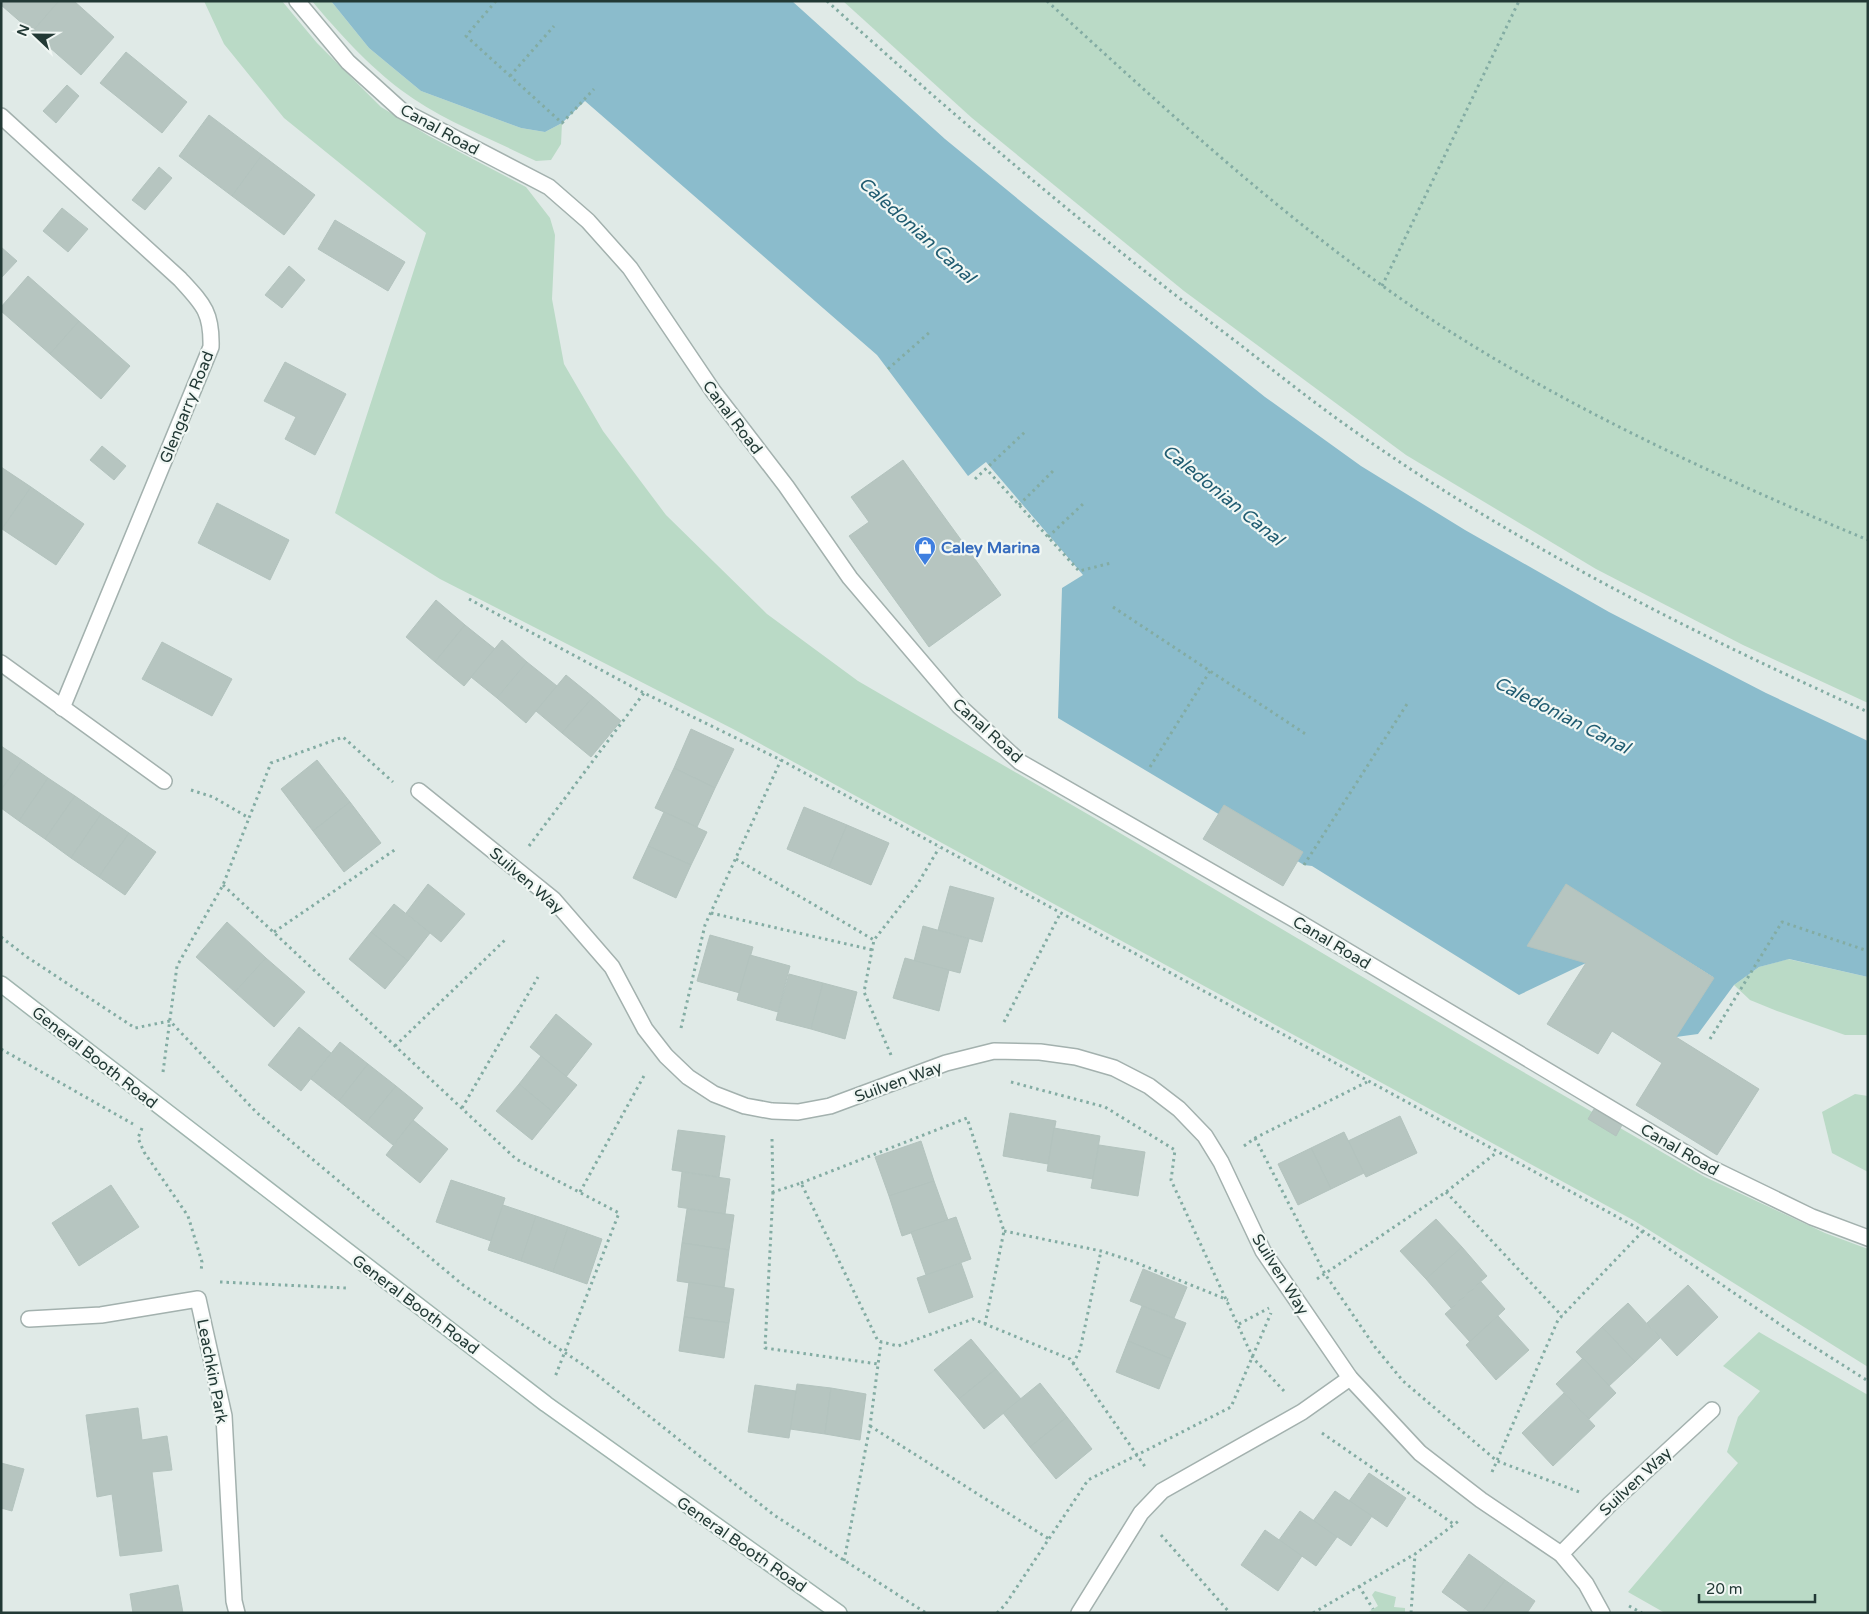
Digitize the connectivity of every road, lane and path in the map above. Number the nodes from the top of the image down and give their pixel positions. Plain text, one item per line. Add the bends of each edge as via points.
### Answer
1 (297, 1) edge
2 (496, 1) edge
3 (828, 1) edge
4 (1047, 1) edge
5 (1519, 1) edge
6 (554, 26) dead end
7 (510, 76) junction
8 (594, 89) dead end
9 (1, 116) edge
10 (1382, 286) junction
11 (931, 331) dead end
12 (888, 369) dead end
13 (1026, 431) dead end
14 (989, 472) dead end
15 (1053, 472) dead end
16 (975, 479) dead end
17 (1084, 503) dead end
18 (1019, 505) junction
19 (1048, 537) junction
20 (1868, 540) edge
21 (1111, 563) dead end
22 (469, 599) dead end
23 (1113, 607) dead end
24 (1, 663) edge
25 (1210, 671) junction
26 (644, 693) junction
27 (1407, 704) dead end
28 (62, 708) junction
29 (1868, 712) edge
30 (1307, 735) dead end
31 (781, 760) junction
32 (1150, 767) dead end
33 (164, 781) joint
34 (419, 791) joint
35 (249, 818) junction
36 (939, 848) junction
37 (396, 849) dead end
38 (736, 859) junction
39 (1304, 865) dead end
40 (514, 866) junction
41 (223, 885) junction
42 (711, 913) junction
43 (1060, 914) junction
44 (274, 932) junction
45 (1, 937) edge
46 (505, 940) dead end
47 (874, 940) junction
48 (873, 950) junction
49 (1868, 951) edge
50 (538, 977) dead end
51 (1, 984) edge
52 (170, 1021) junction
53 (1710, 1039) dead end
54 (395, 1046) junction
55 (1, 1048) edge
56 (994, 1051) junction
57 (666, 1056) junction
58 (902, 1078) junction
59 (1367, 1082) junction
60 (158, 1105) junction
61 (462, 1108) junction
62 (772, 1111) junction
63 (142, 1129) junction
64 (1255, 1138) junction
65 (1496, 1153) junction
66 (1221, 1162) junction
67 (801, 1183) junction
68 (580, 1192) junction
69 (774, 1192) junction
70 (1446, 1192) junction
71 (1004, 1231) junction
72 (1643, 1231) junction
73 (1868, 1238) edge
74 (1100, 1252) junction
75 (1325, 1274) junction
76 (200, 1282) junction
77 (348, 1288) dead end
78 (1292, 1295) junction
79 (198, 1299) junction
80 (1228, 1300) junction
81 (1562, 1316) junction
82 (29, 1319) dead end
83 (985, 1324) junction
84 (1239, 1324) junction
85 (881, 1342) junction
86 (564, 1352) junction
87 (1253, 1358) junction
88 (878, 1364) junction
89 (1073, 1364) junction
90 (1350, 1378) junction
91 (1868, 1381) edge
92 (546, 1404) junction
93 (1712, 1410) dead end
94 (1302, 1412) junction
95 (870, 1426) junction
96 (1137, 1456) junction
97 (1497, 1461) junction
98 (1162, 1491) junction
99 (1481, 1500) junction
100 (1610, 1504) junction
101 (1141, 1513) junction
102 (1455, 1525) junction
103 (1049, 1539) junction
104 (1415, 1554) junction
105 (1561, 1554) junction
106 (844, 1561) junction
107 (1359, 1586) junction
108 (1373, 1609) dead end
109 (237, 1613) edge
110 (838, 1613) edge
111 (926, 1613) edge
112 (997, 1613) edge
113 (1080, 1613) edge
114 (1230, 1613) edge
115 (1313, 1613) edge
116 (1412, 1613) edge
117 (1602, 1613) edge

1 - 73 street, Canal Road via 348,62 401,110 549,187 588,221 630,268 713,391 786,486 850,578 959,706 1020,762 1292,918 1707,1166 1812,1217
2 - 7 path via 466,36
3 - 29 path via 898,65 1140,269 1360,435 1530,542 1772,669
4 - 10 path via 1297,222
5 - 10 path
6 - 7 path
7 - 8 path via 562,123
9 - 28 street, Glengarry Road via 180,279 201,302 212,323 211,347
10 - 20 path via 1503,364 1631,432
11 - 12 path
13 - 16 path
14 - 18 path
15 - 18 path
17 - 19 path
18 - 19 path
19 - 21 path via 1079,571
22 - 26 path
23 - 25 path
24 - 28 street
25 - 30 path
25 - 32 path
26 - 31 path
26 - 40 path
27 - 39 path
28 - 33 street
31 - 36 path
31 - 38 path
33 - 35 path via 213,798
34 - 35 path via 402,789 343,737 271,763
34 - 40 street, Suilven Way
35 - 41 path
36 - 43 path
36 - 47 path via 917,884
37 - 44 path
38 - 42 path
38 - 47 path
40 - 57 street, Suilven Way via 553,899 612,967 645,1029
41 - 44 path
41 - 52 path via 177,966
42 - 48 path
42 - 57 path via 705,925 678,1039
43 - 56 path via 1000,1029
43 - 59 path
44 - 54 path
45 - 52 path via 135,1028
46 - 54 path
47 - 48 path
48 - 58 path via 864,992
49 - 53 path via 1782,922
50 - 61 path
51 - 60 street, General Booth Road
52 - 60 path
52 - 86 path via 256,1112 463,1285
54 - 61 path
55 - 63 path
56 - 58 street, Suilven Way
56 - 66 street, Suilven Way via 1076,1057 1114,1068 1148,1086 1179,1109 1205,1136
56 - 80 path via 989,1076 1105,1107 1175,1150 1171,1180
57 - 62 street, Suilven Way via 688,1077 714,1094 745,1106
57 - 68 path via 648,1068
58 - 62 street, Suilven Way via 830,1106 798,1112
59 - 64 path
59 - 65 path
60 - 63 path
60 - 92 street, General Booth Road
61 - 68 path via 516,1159
62 - 69 path
63 - 76 path via 138,1138 144,1152 188,1216 202,1262
64 - 66 path
64 - 75 path
65 - 70 path
65 - 72 path
66 - 78 street, Suilven Way via 1263,1251
67 - 69 path
67 - 71 path via 967,1118
67 - 85 path via 878,1342
68 - 86 path via 620,1213
69 - 88 path via 765,1348
70 - 75 path
70 - 81 path
71 - 74 path
71 - 83 path
72 - 81 path
72 - 91 path
74 - 80 path via 1132,1261
74 - 89 path via 1080,1350
75 - 78 path
75 - 97 path via 1375,1347 1403,1381
76 - 77 path
76 - 79 path
78 - 90 street, Suilven Way
79 - 82 street, Leachkin Park via 101,1316
79 - 109 street, Leachkin Park via 224,1416
80 - 84 path
81 - 97 path
83 - 85 path via 973,1319 898,1346
83 - 89 path via 1070,1359
84 - 87 path
84 - 87 path via 1275,1304
85 - 88 path
86 - 92 path
86 - 106 path via 774,1515
87 - 94 path
87 - 96 path via 1231,1407
88 - 95 path
89 - 96 path
90 - 94 street
90 - 99 street, Suilven Way via 1420,1453
92 - 110 street, General Booth Road
93 - 100 street, Suilven Way
94 - 98 street
94 - 102 path via 1316,1429
95 - 103 path
95 - 106 path
96 - 98 path
96 - 103 path via 1088,1480
97 - 99 path
97 - 100 path
98 - 101 street
99 - 102 path
99 - 105 street, Suilven Way
100 - 105 street, Suilven Way
101 - 113 street
101 - 114 path
102 - 104 path
103 - 112 path
104 - 107 path
104 - 116 path
105 - 117 street, Suilven Way via 1586,1584
106 - 111 path
107 - 108 path
107 - 115 path

